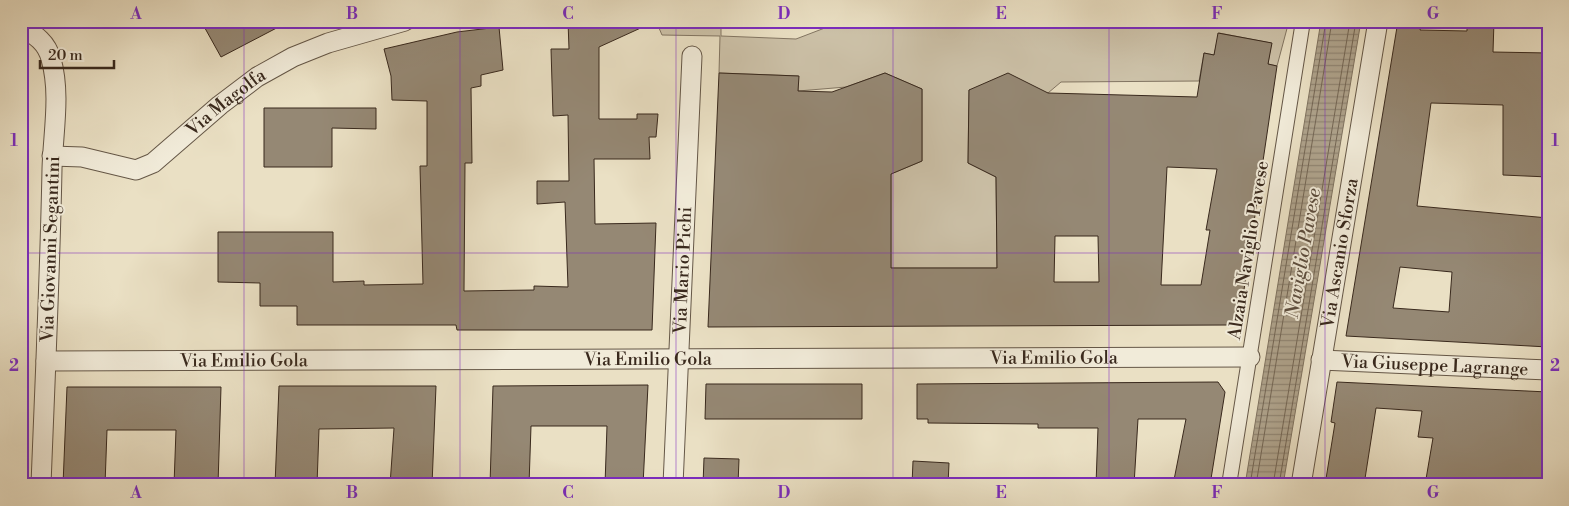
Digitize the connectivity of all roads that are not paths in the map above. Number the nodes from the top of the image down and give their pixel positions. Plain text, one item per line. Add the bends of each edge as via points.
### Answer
1 (405, 21) edge
2 (1303, 21) edge
3 (1378, 21) edge
4 (21, 27) edge
5 (692, 56) dead end
6 (52, 156) junction
7 (1250, 357) junction
8 (679, 359) junction
9 (1321, 360) junction
10 (46, 361) junction
11 (1548, 370) edge
12 (41, 485) edge
13 (673, 485) edge
14 (1229, 485) edge
15 (1301, 485) edge

1 - 6 street, Via Magolfa via 328,43 256,77 152,163 136,170 82,158
2 - 7 street, Alzaia Naviglio Pavese
3 - 9 street, Via Ascanio Sforza
4 - 6 street, Via Giovanni Segantini via 40,38 52,60 56,99
5 - 8 street, Via Mario Pichi
6 - 10 street, Via Giovanni Segantini
7 - 8 street, Via Emilio Gola
7 - 14 street, Alzaia Naviglio Pavese
8 - 10 street, Via Emilio Gola
8 - 13 street, Via Mario Pichi
9 - 11 street, Via Giuseppe Lagrange
9 - 15 street, Via Ascanio Sforza
10 - 12 street, Via Giovanni Segantini

